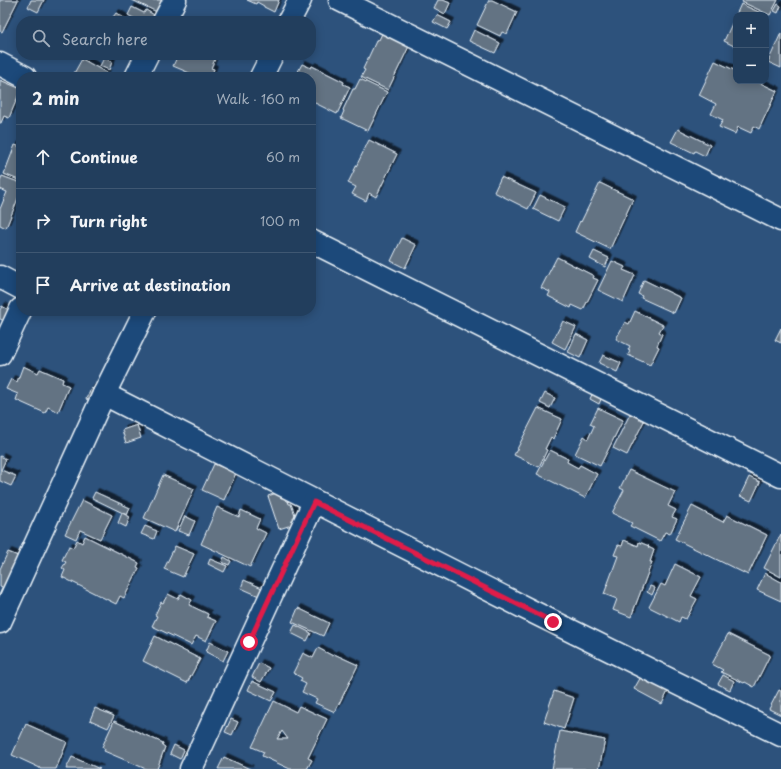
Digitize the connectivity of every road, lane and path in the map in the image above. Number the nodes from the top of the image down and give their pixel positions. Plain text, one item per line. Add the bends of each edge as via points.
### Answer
1 (175, 0) edge
2 (300, 0) edge
3 (340, 0) edge
4 (167, 16) edge
5 (292, 16) edge
6 (144, 60) edge
7 (270, 60) edge
8 (0, 64) edge
9 (16, 72) edge
10 (138, 72) edge
11 (264, 72) edge
12 (781, 220) edge
13 (316, 244) edge
14 (0, 277) edge
15 (16, 285) edge
16 (18, 316) edge
17 (143, 316) edge
18 (0, 354) edge
19 (104, 394) junction
20 (781, 476) edge
21 (314, 502) junction
22 (0, 622) edge
23 (781, 735) edge
24 (191, 769) edge

1 - 4 street
2 - 5 street
3 - 12 street
6 - 10 street
7 - 11 street
8 - 9 street
13 - 20 street
14 - 15 street
16 - 18 street
17 - 19 street
19 - 21 street
19 - 22 street
21 - 23 street
21 - 24 street

